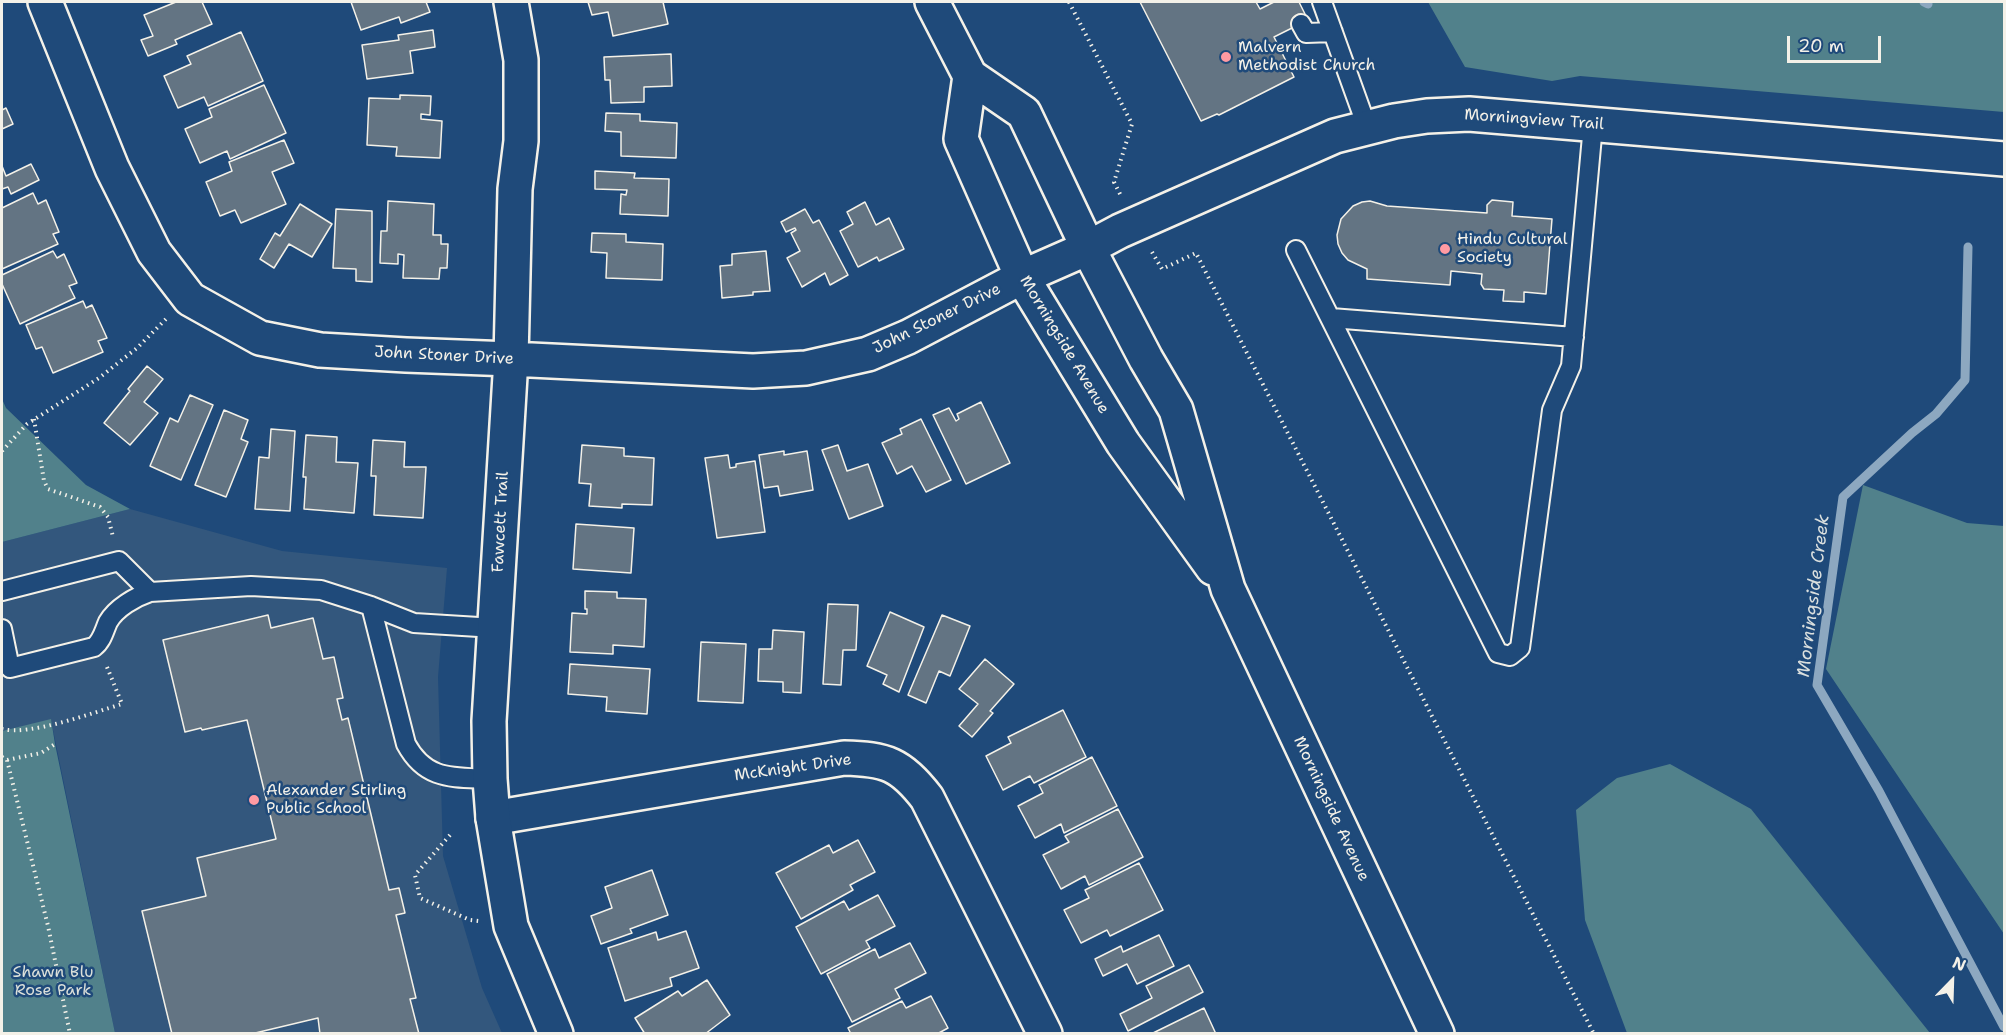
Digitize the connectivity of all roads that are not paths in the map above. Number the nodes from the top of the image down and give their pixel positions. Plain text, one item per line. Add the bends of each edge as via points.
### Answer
1 (45, 2) edge
2 (511, 2) edge
3 (932, 2) edge
4 (1322, 2) edge
5 (1301, 24) dead end
6 (1333, 32) junction
7 (970, 76) junction
8 (1593, 124) junction
9 (1366, 127) junction
10 (2004, 159) edge
11 (1088, 248) junction
12 (1296, 249) dead end
13 (1022, 277) junction
14 (1330, 318) junction
15 (1574, 337) junction
16 (511, 359) junction
17 (1228, 589) junction
18 (2, 591) edge
19 (150, 592) junction
20 (371, 606) junction
21 (495, 628) junction
22 (2, 629) edge
23 (490, 778) junction
24 (493, 818) junction
25 (1435, 1032) edge
26 (556, 1034) edge
27 (1045, 1034) edge

1 - 16 street, John Stoner Drive via 116,177 154,252 190,300 260,338 320,350
2 - 16 street, Fawcett Trail via 521,60 521,141 515,189
3 - 7 street, Morningside Avenue
4 - 6 lane
5 - 6 lane via 1306,33
6 - 9 lane
7 - 11 street, Morningside Avenue via 1024,113
7 - 13 street, Morningside Avenue via 961,139
8 - 9 street, Morningview Trail via 1459,114
8 - 10 street, Morningview Trail
8 - 15 lane
9 - 11 street, Morningview Trail via 1325,140
11 - 13 street, John Stoner Drive
11 - 17 street, Morningside Avenue via 1176,410
12 - 14 lane
13 - 16 street, John Stoner Drive via 868,354 806,368 753,371
13 - 17 street, Morningside Avenue via 1123,443
14 - 15 lane
14 - 15 lane via 1498,653 1510,656 1520,648 1552,410 1571,366
16 - 21 street, Fawcett Trail
17 - 25 street, Morningside Avenue
18 - 19 lane via 119,561
19 - 20 lane via 251,586 321,590
19 - 22 lane via 115,614 94,647 10,668
20 - 21 lane via 414,623
20 - 23 lane via 406,744 412,754 435,774
21 - 23 street, Fawcett Trail
23 - 24 street, Fawcett Trail
24 - 26 street, Fawcett Trail via 511,926
24 - 27 street, McKnight Drive via 844,758 891,764 911,777 927,798

